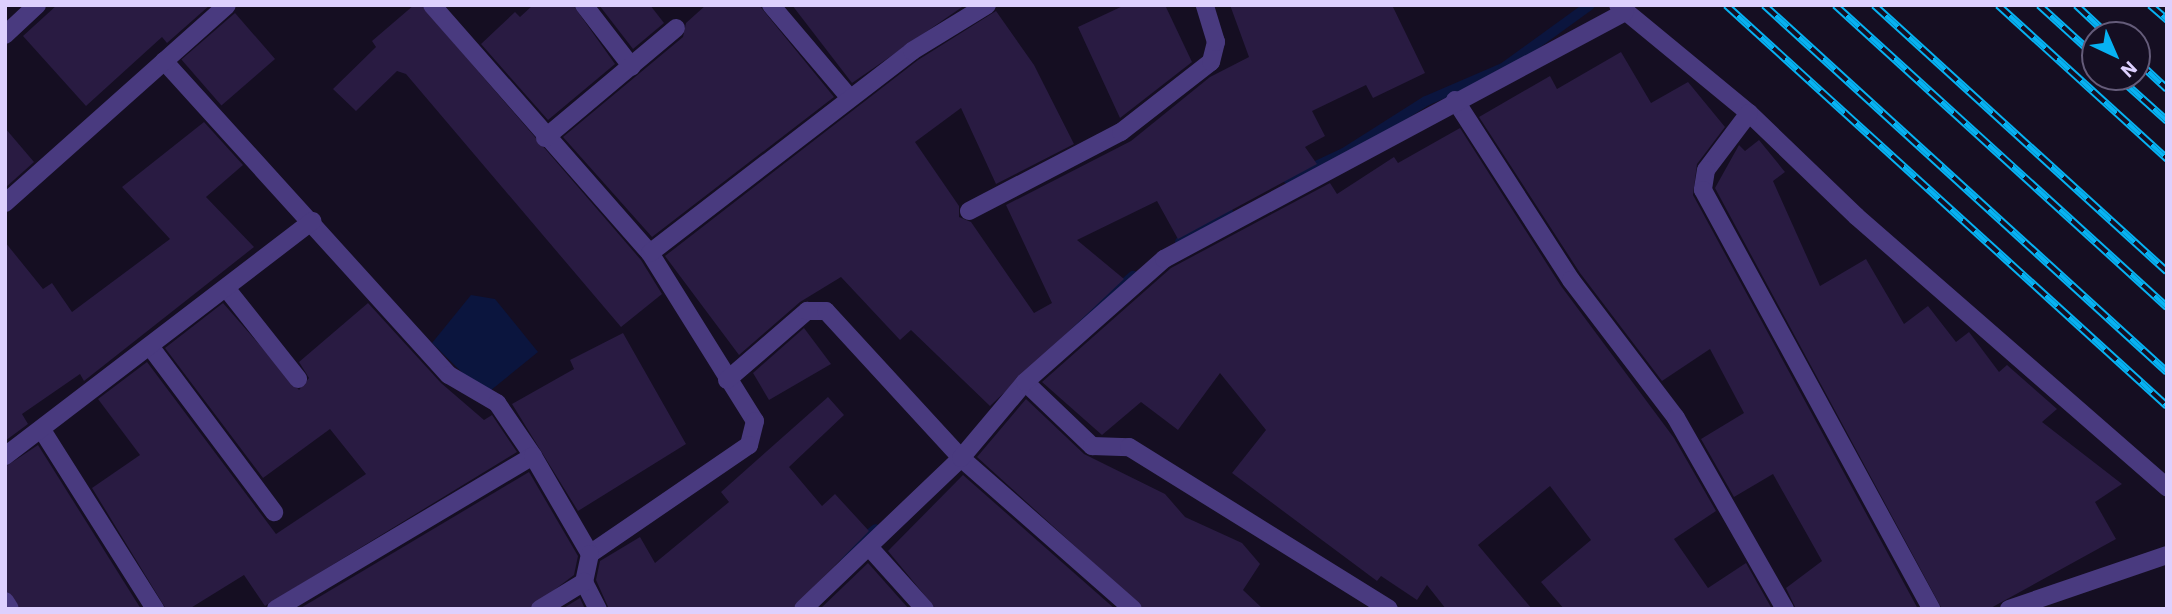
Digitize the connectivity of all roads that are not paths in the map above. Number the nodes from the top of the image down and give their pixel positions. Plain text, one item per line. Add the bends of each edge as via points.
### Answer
1 (37, 5) edge
2 (227, 5) edge
3 (432, 5) edge
4 (584, 5) edge
5 (771, 5) edge
6 (987, 5) edge
7 (1205, 5) edge
8 (1622, 9) edge
9 (676, 28) dead end
10 (5, 35) edge
11 (163, 61) junction
12 (632, 67) junction
13 (850, 98) junction
14 (1455, 100) junction
15 (1749, 113) junction
16 (545, 138) junction
17 (5, 203) edge
18 (969, 211) dead end
19 (312, 220) junction
20 (650, 253) junction
21 (226, 288) junction
22 (152, 349) junction
23 (298, 379) dead end
24 (727, 380) junction
25 (1025, 382) junction
26 (42, 430) junction
27 (5, 456) edge
28 (533, 456) junction
29 (961, 458) junction
30 (2167, 487) edge
31 (274, 512) dead end
32 (870, 548) junction
33 (590, 554) junction
34 (2167, 555) edge
35 (584, 582) junction
36 (5, 601) edge
37 (10, 609) edge
38 (155, 609) edge
39 (276, 609) edge
40 (540, 609) edge
41 (598, 609) edge
42 (803, 609) edge
43 (925, 609) edge
44 (1133, 609) edge
45 (1389, 609) edge
46 (1785, 609) edge
47 (1931, 609) edge
48 (2009, 609) edge

1 - 10 street
2 - 11 street
3 - 16 street
4 - 12 street
5 - 13 street
6 - 13 street
7 - 18 street via 1216,42 1211,62 1121,132
8 - 14 street
8 - 15 street
9 - 12 street
11 - 17 street
11 - 19 street
12 - 16 street
13 - 20 street
14 - 25 street via 1164,259
14 - 46 street via 1571,280 1684,430
15 - 30 street via 1856,216
15 - 47 street via 1706,170 1703,190
16 - 20 street
19 - 21 street
19 - 28 street via 449,375 497,403
20 - 24 street
21 - 22 street
21 - 23 street
22 - 26 street
22 - 31 street
24 - 29 street via 807,311 826,311
24 - 33 street via 755,421 755,438
25 - 29 street
25 - 45 street via 1092,446 1129,447
26 - 27 street
26 - 38 street
28 - 33 street
28 - 39 street
29 - 32 street
29 - 44 street
32 - 42 street
32 - 43 street
33 - 35 street
34 - 48 street
35 - 40 street
35 - 41 street
36 - 37 street

